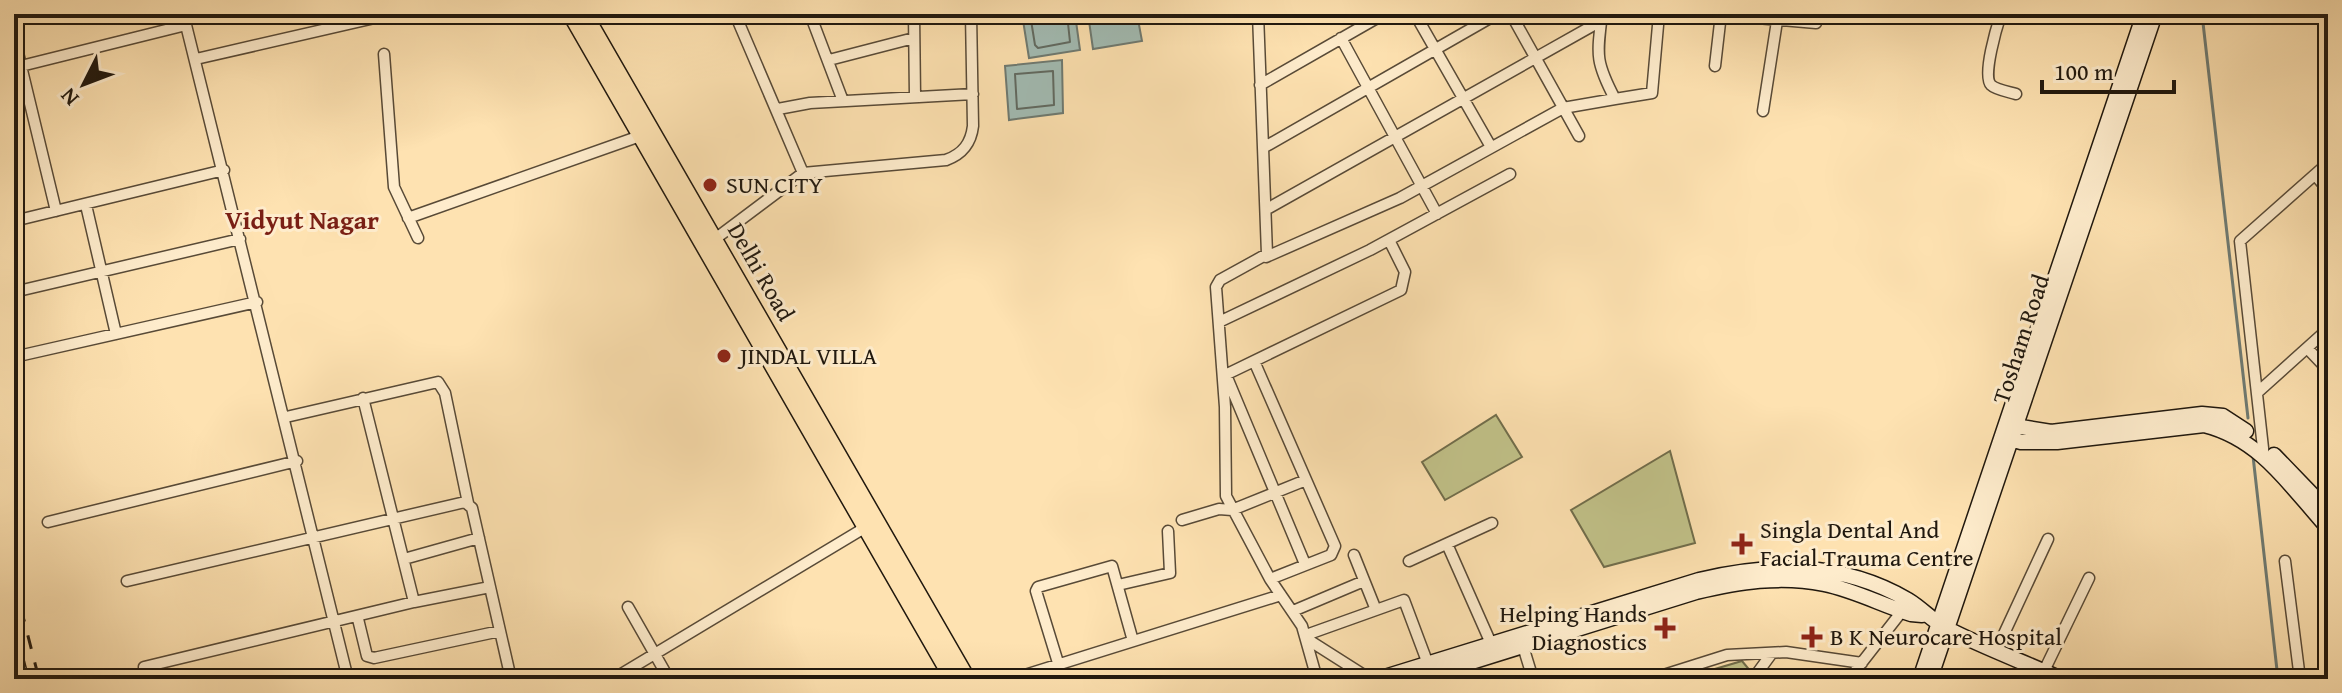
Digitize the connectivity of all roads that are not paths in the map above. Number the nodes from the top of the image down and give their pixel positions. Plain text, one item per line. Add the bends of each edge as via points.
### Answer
1 (392, 14) edge
2 (571, 14) edge
3 (584, 14) edge
4 (735, 14) edge
5 (810, 14) edge
6 (914, 14) edge
7 (971, 14) edge
8 (1270, 14) edge
9 (1384, 14) edge
10 (1415, 14) edge
11 (1497, 14) edge
12 (1511, 14) edge
13 (1659, 14) edge
14 (2001, 14) edge
15 (2144, 14) edge
16 (2155, 14) edge
17 (1721, 15) edge
18 (1258, 17) edge
19 (1602, 18) edge
20 (185, 20) edge
21 (1777, 21) junction
22 (1816, 23) dead end
23 (14, 35) edge
24 (914, 38) junction
25 (1341, 38) junction
26 (1436, 49) junction
27 (384, 54) dead end
28 (1536, 58) junction
29 (196, 59) junction
30 (829, 60) junction
31 (1715, 66) dead end
32 (18, 67) edge
33 (1260, 85) junction
34 (1368, 88) junction
35 (973, 94) junction
36 (2016, 94) dead end
37 (915, 97) junction
38 (1464, 98) junction
39 (1615, 99) junction
40 (843, 101) junction
41 (1563, 108) junction
42 (778, 109) junction
43 (1763, 111) dead end
44 (640, 136) junction
45 (1579, 136) dead end
46 (1395, 137) junction
47 (1491, 147) junction
48 (1263, 148) junction
49 (2328, 163) edge
50 (224, 170) junction
51 (803, 173) junction
52 (1510, 174) dead end
53 (2315, 175) junction
54 (1422, 186) junction
55 (2328, 190) edge
56 (86, 205) junction
57 (1267, 209) junction
58 (56, 211) junction
59 (1437, 214) junction
60 (408, 218) junction
61 (14, 221) edge
62 (418, 238) dead end
63 (240, 239) junction
64 (1389, 240) junction
65 (709, 243) junction
66 (1266, 257) junction
67 (102, 271) junction
68 (14, 292) edge
69 (257, 302) junction
70 (1219, 322) junction
71 (2328, 329) edge
72 (116, 334) junction
73 (2307, 348) junction
74 (14, 357) edge
75 (1254, 361) junction
76 (2328, 370) edge
77 (1225, 376) junction
78 (2258, 392) junction
79 (363, 398) junction
80 (286, 417) junction
81 (2009, 432) junction
82 (2263, 450) junction
83 (297, 461) junction
84 (1306, 480) junction
85 (1275, 492) junction
86 (468, 503) junction
87 (1232, 510) junction
88 (2328, 511) edge
89 (393, 519) junction
90 (1182, 520) dead end
91 (48, 522) dead end
92 (1492, 523) dead end
93 (866, 527) junction
94 (2328, 528) edge
95 (1168, 531) dead end
96 (316, 538) junction
97 (479, 538) junction
98 (2048, 539) dead end
99 (1447, 544) junction
100 (1354, 555) dead end
101 (404, 559) junction
102 (1409, 561) dead end
103 (2285, 561) dead end
104 (1305, 564) junction
105 (2089, 578) dead end
106 (1270, 579) junction
107 (127, 581) dead end
108 (1364, 581) junction
109 (1118, 585) junction
110 (490, 587) junction
111 (1281, 595) junction
112 (414, 602) junction
113 (1906, 606) junction
114 (628, 607) dead end
115 (1376, 610) junction
116 (1293, 611) junction
117 (358, 619) junction
118 (335, 622) junction
119 (1943, 626) junction
120 (500, 631) junction
121 (1306, 637) junction
122 (1133, 641) junction
123 (1521, 641) junction
124 (1494, 649) junction
125 (14, 651) edge
126 (1996, 651) junction
127 (654, 653) junction
128 (1772, 653) junction
129 (1862, 663) junction
130 (1059, 664) junction
131 (1428, 664) junction
132 (1461, 666) edge
133 (144, 667) dead end
134 (2044, 671) junction
135 (21, 679) edge
136 (348, 679) edge
137 (511, 679) edge
138 (613, 679) edge
139 (669, 679) edge
140 (953, 679) edge
141 (967, 679) edge
142 (1014, 679) edge
143 (1063, 679) edge
144 (1317, 679) edge
145 (1370, 679) edge
146 (1378, 679) edge
147 (1417, 679) edge
148 (1533, 679) edge
149 (1651, 679) edge
150 (1753, 679) edge
151 (1849, 679) edge
152 (1920, 679) edge
153 (1930, 679) edge
154 (2061, 679) edge
155 (2086, 679) edge
156 (2097, 679) edge
157 (2300, 679) edge

1 - 29 street
2 - 44 main road, Delhi Road
3 - 65 main road, Delhi Road
4 - 42 street
5 - 30 street
6 - 24 street
7 - 35 street
8 - 18 street
9 - 25 street
10 - 26 street
11 - 26 street
12 - 28 street
13 - 39 street via 1652,93
14 - 36 street via 1989,81
15 - 81 main road, Tosham Road
16 - 81 main road, Tosham Road
17 - 21 street
17 - 31 street
18 - 33 street
19 - 28 street
19 - 39 street via 1596,42 1599,64
20 - 29 street
20 - 32 street
21 - 22 street
21 - 43 street
23 - 32 street
24 - 30 street
24 - 37 street
25 - 33 street
25 - 34 street
26 - 34 street
26 - 38 street
27 - 60 street via 391,172
28 - 38 street
28 - 41 street
29 - 50 street
30 - 40 street
32 - 58 street
33 - 48 street
34 - 46 street
34 - 48 street
35 - 37 street
35 - 51 street via 972,135 958,156
37 - 40 street
38 - 46 street
38 - 47 street
39 - 41 street
40 - 42 street
41 - 45 street
41 - 47 street
42 - 51 street
44 - 60 street
44 - 65 main road, Delhi Road
46 - 54 street
46 - 57 street
47 - 54 street
48 - 57 street
49 - 53 street
50 - 56 street
50 - 63 street
51 - 65 street
52 - 59 street
53 - 55 street
53 - 78 street via 2240,241
54 - 59 street
54 - 66 street
56 - 58 street
56 - 67 street
57 - 66 street
58 - 61 street
59 - 64 street
60 - 62 street
63 - 67 street
63 - 69 street
64 - 70 street
64 - 75 street via 1405,272 1401,290
65 - 93 main road, Delhi Road
65 - 141 main road, Delhi Road
66 - 70 street via 1218,283
67 - 68 street
67 - 72 street
69 - 72 street
69 - 80 street
70 - 77 street
71 - 73 street
72 - 74 street
73 - 76 street
73 - 78 street
75 - 77 street
75 - 84 street
77 - 85 street
77 - 87 street via 1225,487
78 - 82 street
79 - 80 street
79 - 86 street via 438,382 445,393
79 - 89 street
80 - 83 street
81 - 82 main road via 2202,414 2223,416
81 - 119 main road, Tosham Road
82 - 88 main road
82 - 94 main road
83 - 91 street
83 - 96 street
84 - 85 street
84 - 104 street via 1336,551
85 - 87 street
85 - 104 street
86 - 89 street
86 - 97 street
87 - 90 street
87 - 106 street
89 - 96 street
89 - 101 street
92 - 99 street
93 - 127 street
93 - 140 main road, Delhi Road
95 - 109 street via 1170,573
96 - 107 street
96 - 118 street
97 - 101 street
97 - 110 street
98 - 126 street
99 - 102 street
99 - 124 street
100 - 108 street
101 - 112 street
103 - 157 street
104 - 106 street
105 - 134 street
106 - 111 street
108 - 115 street
108 - 116 street
109 - 122 street
109 - 130 street via 1110,565 1037,588
110 - 112 street
110 - 120 street
111 - 116 street
111 - 122 street
112 - 117 street
113 - 119 main road
113 - 123 main road via 1868,591 1838,571 1749,569 1699,580
113 - 129 street
114 - 127 street
115 - 121 street
115 - 131 street via 1405,600
116 - 121 street
117 - 118 street
117 - 120 street via 367,656 374,658
118 - 133 street
118 - 136 street
119 - 126 main road
119 - 152 main road, Tosham Road
119 - 153 main road, Tosham Road
120 - 137 street
121 - 144 street
121 - 145 street
122 - 130 street
123 - 124 main road
123 - 148 street
124 - 132 main road
125 - 135 main road
126 - 134 main road
127 - 138 street
127 - 139 street
128 - 129 street
128 - 149 street via 1727,655
128 - 150 street
129 - 151 street
130 - 142 street
130 - 143 street
131 - 132 main road
131 - 146 main road
132 - 147 main road
134 - 154 main road
155 - 156 main road

